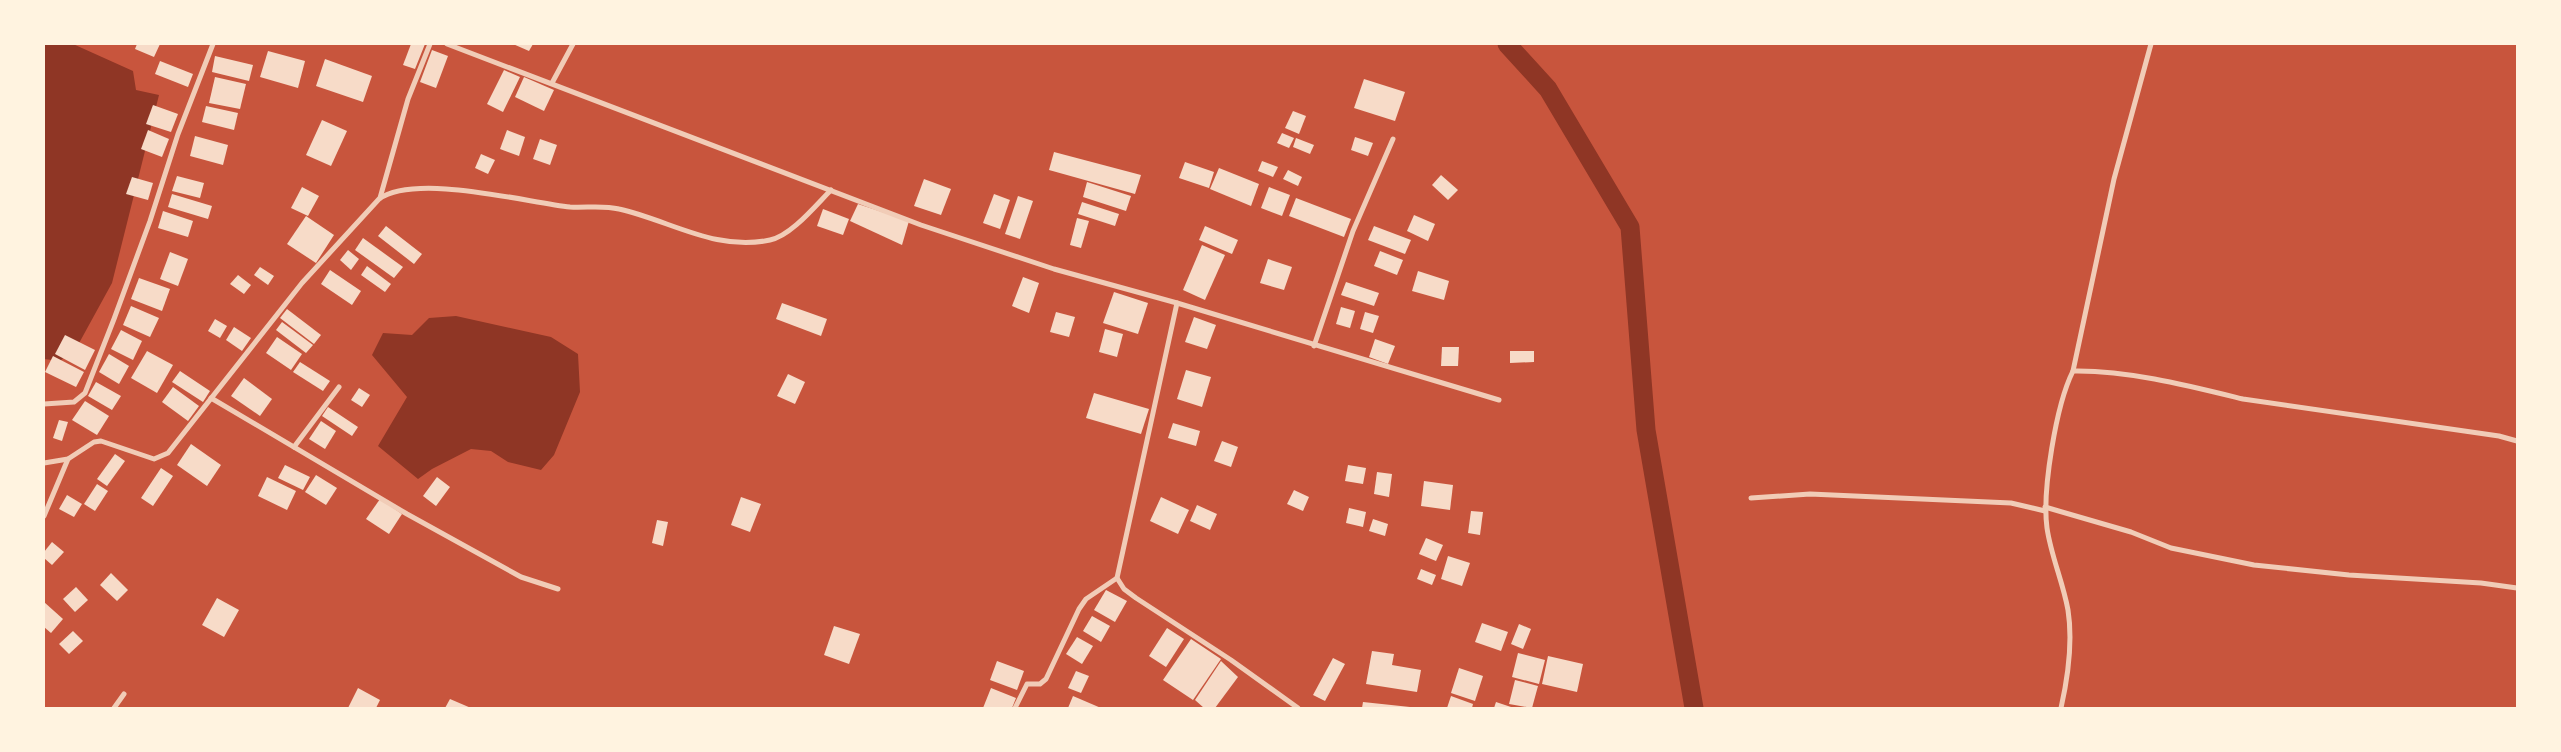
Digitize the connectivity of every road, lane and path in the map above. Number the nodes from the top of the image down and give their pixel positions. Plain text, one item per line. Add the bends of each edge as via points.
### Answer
1 (213, 44) edge
2 (430, 44) edge
3 (447, 44) edge
4 (573, 44) edge
5 (2151, 44) edge
6 (552, 83) junction
7 (1393, 139) dead end
8 (831, 190) junction
9 (379, 199) junction
10 (1177, 303) junction
11 (1314, 346) junction
12 (2073, 371) junction
13 (339, 387) dead end
14 (211, 398) junction
15 (1499, 400) dead end
16 (44, 404) edge
17 (2517, 441) edge
18 (294, 446) junction
19 (68, 460) junction
20 (44, 463) edge
21 (1751, 498) dead end
22 (2045, 509) junction
23 (44, 516) edge
24 (1116, 578) junction
25 (2517, 588) edge
26 (558, 589) dead end
27 (124, 694) dead end
28 (114, 708) edge
29 (1015, 708) edge
30 (1298, 708) edge
31 (2061, 708) edge

1 - 16 street via 85,392 74,402
2 - 9 street via 408,99
3 - 6 street
4 - 6 street
5 - 12 street via 2114,179
6 - 8 street
7 - 11 street via 1353,231
8 - 9 street via 784,234 771,240 748,243 678,230 617,208 572,207 484,192 408,189 395,190
8 - 10 street via 922,225 1054,269
9 - 14 street via 302,283
10 - 11 street
10 - 24 street
11 - 15 street
12 - 17 street via 2098,371 2243,399
12 - 22 street via 2058,409
13 - 18 street
14 - 18 street
14 - 19 street via 162,457 145,457 100,440
18 - 26 street via 521,577
19 - 20 street
19 - 23 street
21 - 22 street via 1810,494 2011,503
22 - 25 street via 2131,532 2171,548 2254,565
22 - 31 street via 2047,531 2068,610 2070,642
24 - 29 street via 1086,599 1046,680 1040,684 1027,684
24 - 30 street via 1136,598
27 - 28 street

